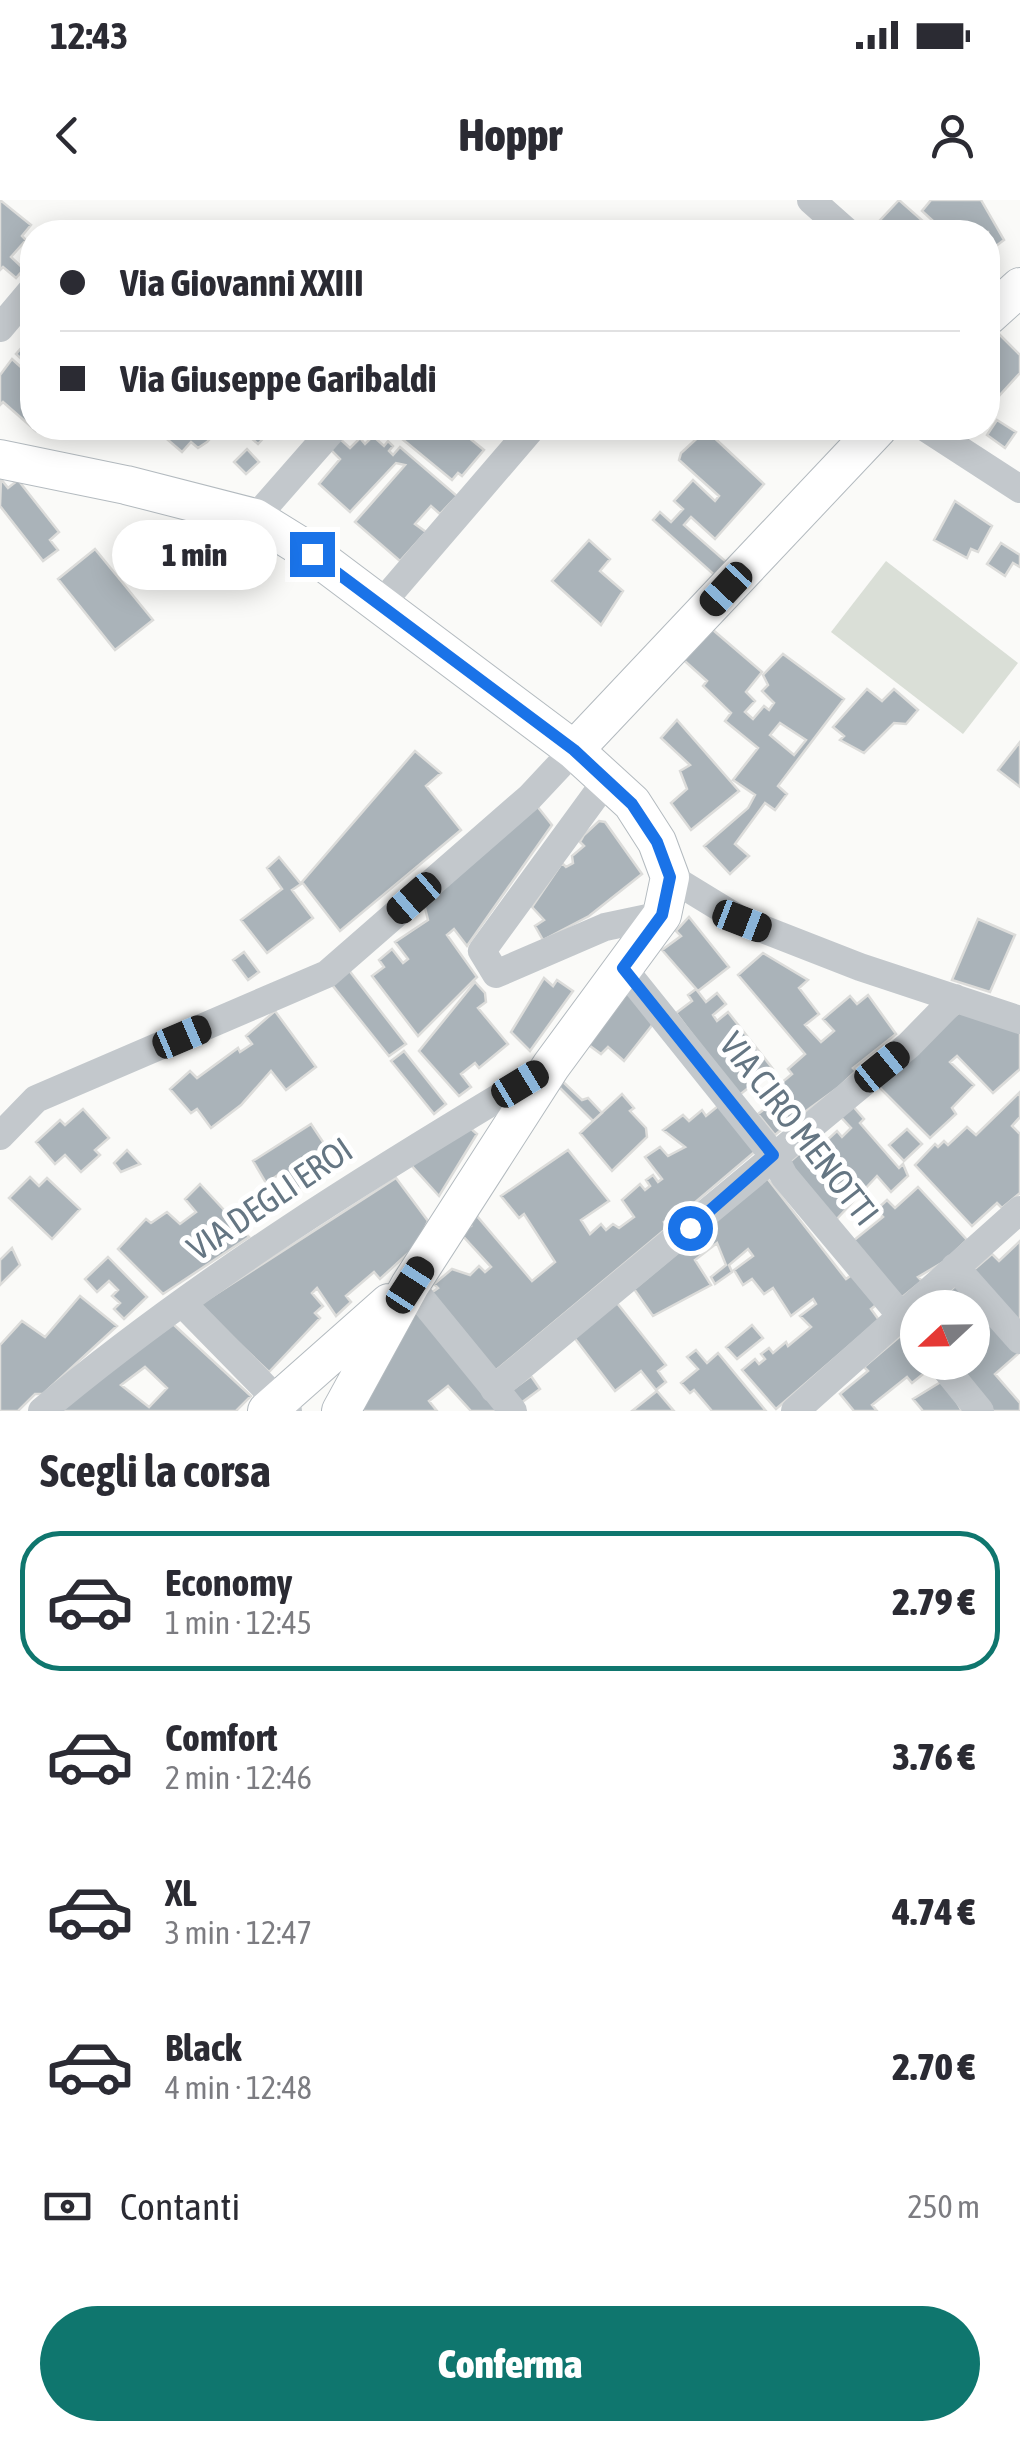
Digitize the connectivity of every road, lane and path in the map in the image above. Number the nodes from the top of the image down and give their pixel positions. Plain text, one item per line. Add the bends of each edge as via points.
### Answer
1 (811, 200) edge
2 (834, 220) edge
3 (1020, 286) edge
4 (20, 304) edge
5 (1000, 305) edge
6 (0, 328) edge
7 (323, 440) edge
8 (522, 440) edge
9 (867, 440) edge
10 (945, 440) edge
11 (0, 459) edge
12 (1020, 488) edge
13 (255, 518) junction
14 (380, 605) junction
15 (574, 750) junction
16 (606, 781) junction
17 (670, 877) junction
18 (662, 915) junction
19 (623, 968) junction
20 (955, 998) junction
21 (1020, 1020) edge
22 (551, 1066) junction
23 (0, 1136) edge
24 (773, 1155) junction
25 (1020, 1210) edge
26 (955, 1268) junction
27 (410, 1285) junction
28 (938, 1290) edge
29 (182, 1303) junction
30 (900, 1315) edge
31 (900, 1333) edge
32 (1020, 1340) edge
33 (955, 1380) edge
34 (494, 1389) junction
35 (277, 1408) edge
36 (42, 1411) edge
37 (341, 1411) edge
38 (512, 1411) edge
39 (795, 1411) edge
40 (980, 1411) edge

1 - 2 street
3 - 5 street
4 - 6 street
7 - 13 street
8 - 14 street
9 - 15 street
10 - 12 street
11 - 13 street
13 - 14 street
14 - 15 street
15 - 16 street
15 - 23 street via 327,974 36,1100
16 - 17 street via 632,804
16 - 18 street via 482,952 496,974 605,928
17 - 18 street
17 - 20 street via 742,921
18 - 19 street
19 - 22 street
19 - 24 street, VIA CIRO MENOTTI
20 - 21 street
20 - 24 street via 909,1045
22 - 27 street
22 - 29 street, VIA DEGLI EROI
24 - 30 street, VIA CIRO MENOTTI
24 - 34 street
25 - 26 street
26 - 28 street
26 - 32 street
27 - 34 street
27 - 35 street
27 - 37 street
29 - 35 street
29 - 36 street, VIA DEGLI EROI
31 - 39 street
33 - 40 street
34 - 38 street

